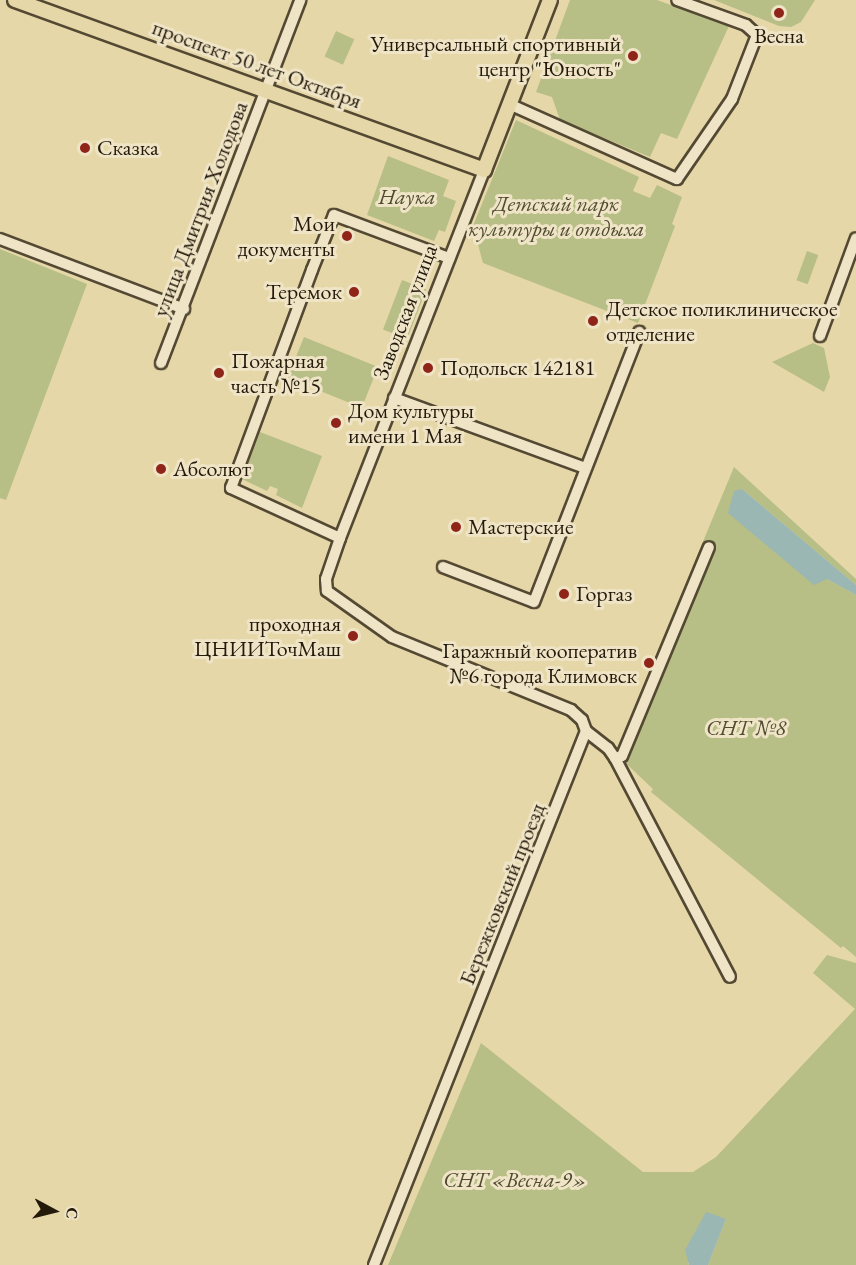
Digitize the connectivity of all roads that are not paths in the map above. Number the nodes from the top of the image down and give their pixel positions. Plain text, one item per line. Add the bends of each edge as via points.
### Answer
1 (15, 0) edge
2 (300, 0) edge
3 (550, 0) edge
4 (677, 0) edge
5 (266, 89) junction
6 (509, 104) junction
7 (484, 170) junction
8 (0, 238) edge
9 (856, 238) edge
10 (449, 258) junction
11 (184, 309) junction
12 (639, 332) dead end
13 (820, 336) dead end
14 (161, 363) dead end
15 (394, 398) junction
16 (585, 468) junction
17 (340, 537) junction
18 (709, 547) dead end
19 (443, 567) dead end
20 (586, 731) junction
21 (615, 758) junction
22 (730, 976) dead end
23 (374, 1265) edge

1 - 5 main road, проспект 50 лет Октября
2 - 5 street, улица Дмитрия Холодова
3 - 6 main road, Заводская улица
4 - 6 street via 746,25 757,35 732,99 676,179
5 - 7 main road, проспект 50 лет Октября
5 - 11 street, улица Дмитрия Холодова
6 - 7 main road, Заводская улица
7 - 10 street, Заводская улица
8 - 11 street
9 - 13 street
10 - 15 street, Заводская улица
10 - 17 street via 334,215 312,270 231,488
11 - 14 street, улица Дмитрия Холодова
12 - 16 street
15 - 16 street
15 - 17 street, Заводская улица
16 - 19 street via 534,602
17 - 20 street, Заводская улица via 326,579 327,591 392,637 571,710 582,720
18 - 21 street via 622,756
20 - 21 street
20 - 23 street, Бережковский проезд
21 - 22 street

